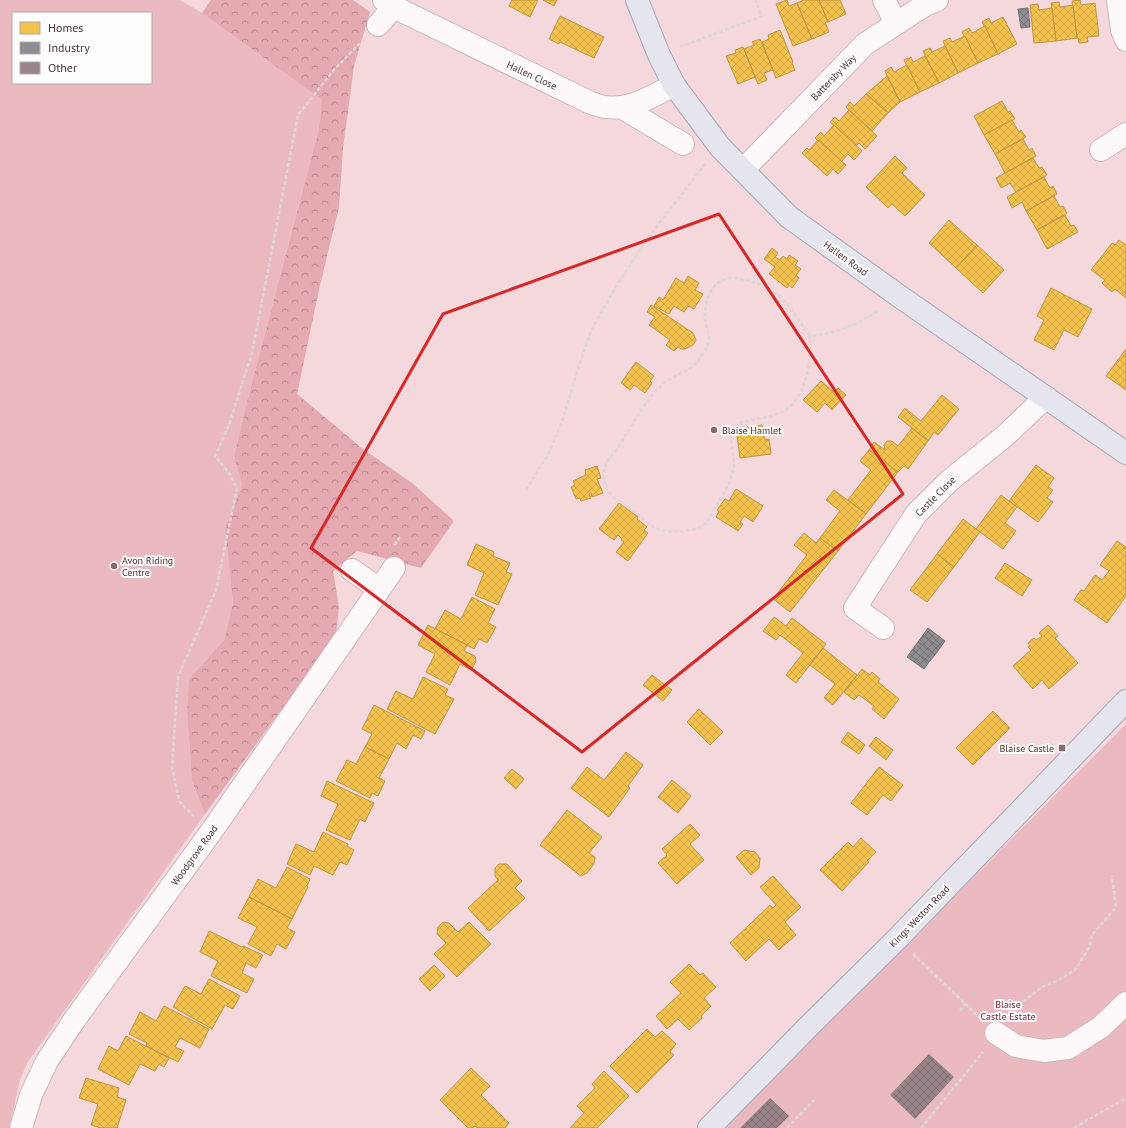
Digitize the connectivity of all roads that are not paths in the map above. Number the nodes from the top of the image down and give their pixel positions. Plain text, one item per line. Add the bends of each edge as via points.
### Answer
1 (637, 0) edge
2 (884, 0) edge
3 (937, 0) edge
4 (1118, 0) edge
5 (389, 4) edge
6 (896, 23) junction
7 (378, 25) road end
8 (1126, 40) edge
9 (674, 85) junction
10 (621, 107) junction
11 (1126, 134) edge
12 (682, 144) dead end
13 (1101, 150) dead end
14 (743, 170) junction
15 (1046, 397) junction
16 (1125, 452) edge
17 (394, 568) dead end
18 (352, 570) dead end
19 (380, 589) junction
20 (883, 628) dead end
21 (1126, 701) edge
22 (1126, 1003) edge
23 (996, 1033) road end
24 (21, 1128) edge
25 (709, 1128) edge

1 - 9 main road, Hallen Road via 659,56
2 - 6 street
3 - 6 street, Battersby Way
4 - 8 street
5 - 7 street, Hallen Close
5 - 10 street, Hallen Close via 591,103
6 - 14 street, Battersby Way via 865,44
9 - 10 street, Hallen Close via 634,104
9 - 14 main road, Hallen Road via 720,146
10 - 12 street
11 - 13 street
14 - 15 main road, Hallen Road via 789,217
15 - 16 main road, Hallen Road
15 - 20 street, Castle Close via 1006,435 948,481 916,514 855,608
17 - 19 street, Woodgrove Road
18 - 19 street
19 - 24 street, Woodgrove Road via 47,1061 31,1095
21 - 25 main road, Kings Weston Road
22 - 23 street via 1101,1027 1068,1048 1044,1051 1016,1046

